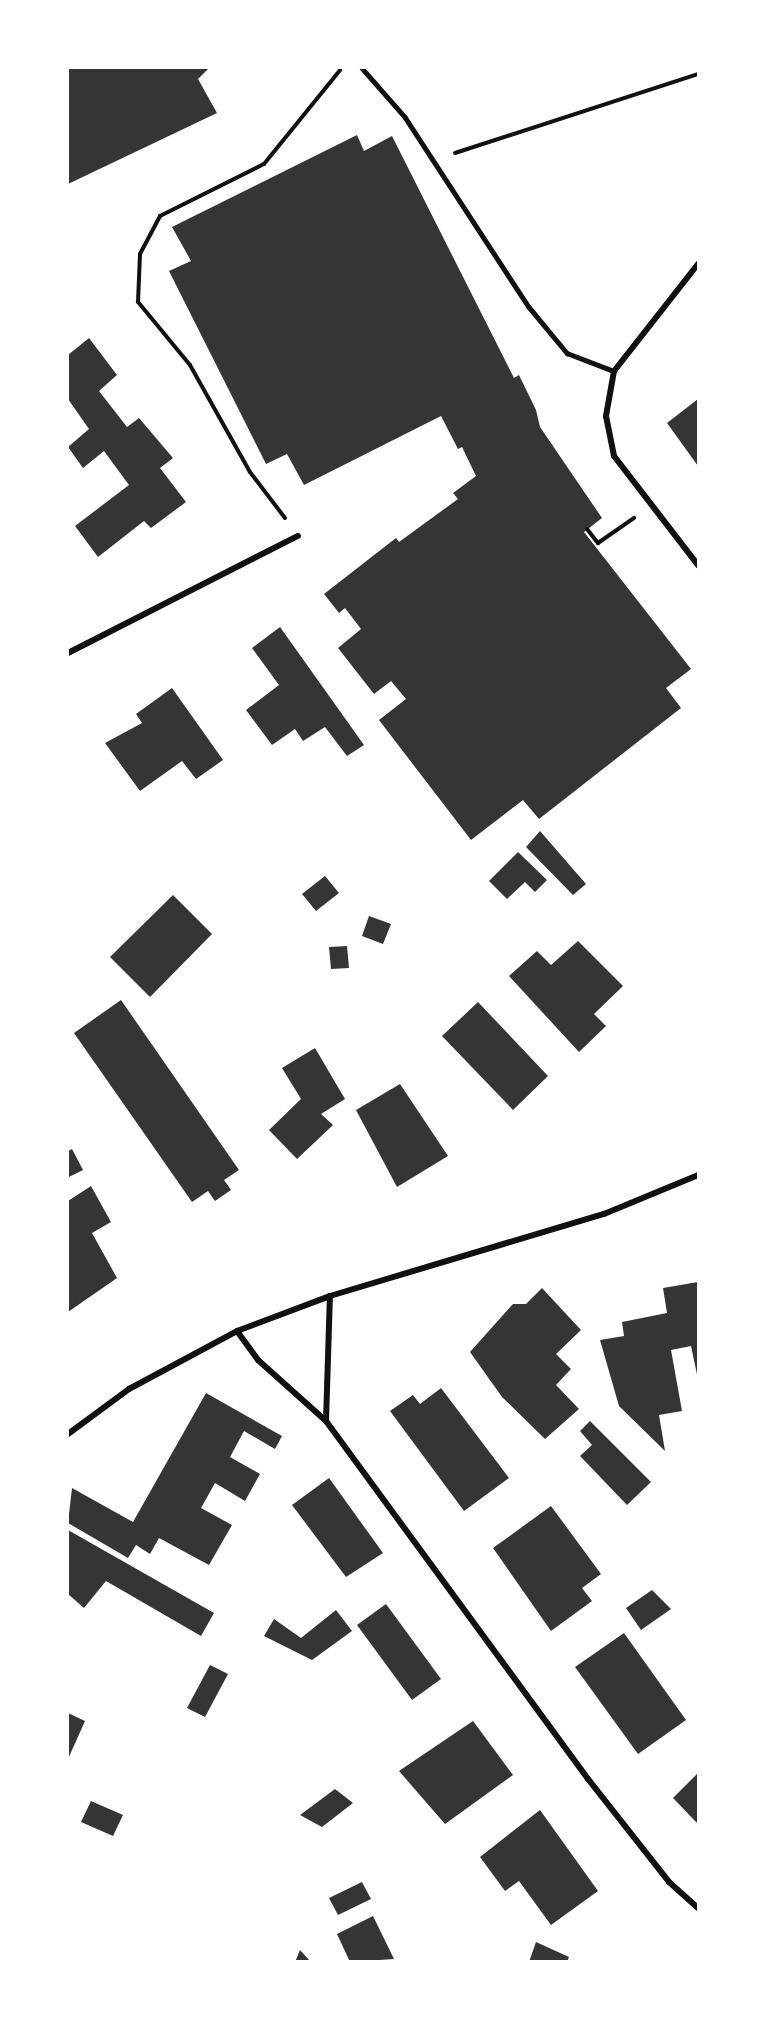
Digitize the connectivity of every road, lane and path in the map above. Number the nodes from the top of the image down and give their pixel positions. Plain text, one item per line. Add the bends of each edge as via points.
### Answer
1 (342, 68) edge
2 (362, 68) edge
3 (699, 74) edge
4 (431, 161) junction
5 (699, 264) edge
6 (614, 371) junction
7 (651, 505) junction
8 (587, 529) dead end
9 (298, 536) joint
10 (699, 565) edge
11 (68, 653) edge
12 (699, 1175) edge
13 (330, 1296) junction
14 (237, 1331) junction
15 (326, 1421) junction
16 (68, 1434) edge
17 (699, 1908) edge

1 - 9 path via 264,164 160,216 140,254 138,302 190,366 250,472
2 - 4 lane via 405,117
3 - 4 path
4 - 6 lane via 567,353
5 - 6 street
6 - 7 street via 606,416 614,456
7 - 8 path via 598,543
7 - 10 street
9 - 11 street
12 - 13 street via 604,1214
13 - 14 street
13 - 15 street
14 - 15 street via 258,1360
14 - 16 street via 137,1383
15 - 17 street via 588,1779 669,1882

